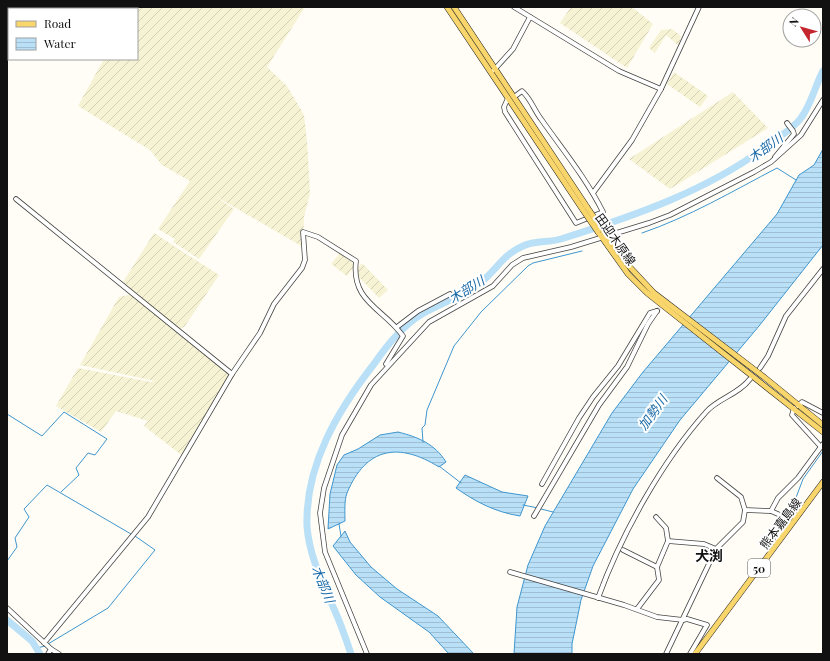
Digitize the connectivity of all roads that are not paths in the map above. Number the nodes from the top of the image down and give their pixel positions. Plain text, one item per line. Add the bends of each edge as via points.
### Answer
1 (447, 7) edge
2 (454, 7) edge
3 (514, 7) edge
4 (699, 7) edge
5 (530, 17) junction
6 (493, 70) junction
7 (661, 89) junction
8 (511, 97) junction
9 (823, 100) edge
10 (787, 123) dead end
11 (771, 162) junction
12 (593, 193) junction
13 (16, 199) dead end
14 (605, 237) junction
15 (823, 269) edge
16 (450, 294) dead end
17 (398, 328) junction
18 (760, 368) dead end
19 (382, 371) junction
20 (232, 374) junction
21 (750, 379) dead end
22 (796, 407) junction
23 (823, 414) edge
24 (823, 425) edge
25 (823, 432) edge
26 (822, 446) edge
27 (717, 478) dead end
28 (823, 482) edge
29 (542, 484) dead end
30 (745, 510) junction
31 (771, 511) junction
32 (801, 513) junction
33 (534, 516) dead end
34 (656, 517) dead end
35 (787, 518) junction
36 (668, 541) junction
37 (775, 546) junction
38 (716, 549) junction
39 (623, 550) dead end
40 (657, 567) junction
41 (510, 572) dead end
42 (598, 598) junction
43 (7, 608) edge
44 (637, 609) junction
45 (682, 620) junction
46 (44, 643) junction
47 (50, 649) junction
48 (48, 654) edge
49 (59, 654) edge
50 (367, 654) edge
51 (666, 654) edge
52 (690, 654) edge
53 (695, 654) edge

1 - 6 main road, 田迎木原線
2 - 6 main road, 田迎木原線
3 - 5 street
4 - 7 street
5 - 6 street via 513,49
5 - 7 street via 619,70
6 - 8 main road, 田迎木原線
7 - 12 street via 632,140
8 - 12 street via 522,91 527,96
8 - 12 street via 504,107 505,112 576,223 603,212
8 - 14 main road, 田迎木原線, bridge
9 - 11 street via 801,135
10 - 11 street via 794,134
11 - 14 street via 670,215
13 - 20 street
14 - 19 street via 571,248 522,258 493,286 429,322
14 - 22 main road, 田迎木原線 via 644,283 682,319
15 - 18 street via 786,316
16 - 17 street via 418,311
17 - 19 street via 403,336
17 - 20 street via 376,311 362,295 354,272 356,261 318,237 303,232 305,260 302,268 274,304 260,333
19 - 50 street via 360,402 342,435 324,488 320,513 325,552
20 - 46 street via 148,517
21 - 42 street via 744,388 708,410 674,453 624,536
22 - 23 street via 802,402
22 - 24 main road, 田迎木原線
22 - 25 main road, 田迎木原線
22 - 26 street via 792,415
26 - 31 street via 798,478 778,498
27 - 30 street via 741,496
28 - 32 main road, 熊本嘉島線 / 50
29 - 33 street via 593,397 618,366 650,313 658,311 648,324 627,367 599,405
30 - 31 street
30 - 38 street via 743,522
31 - 35 street
32 - 35 street
32 - 37 main road, 熊本嘉島線 / 50
34 - 36 street via 666,528
35 - 37 street
36 - 38 street via 704,544
36 - 40 street
37 - 53 main road, 熊本嘉島線 / 50
38 - 45 street
39 - 40 street
40 - 44 street via 659,580
41 - 42 street
42 - 44 street
43 - 46 street
44 - 45 street via 657,617
45 - 51 street
45 - 52 street via 707,624
46 - 47 street
47 - 48 street
47 - 49 street

